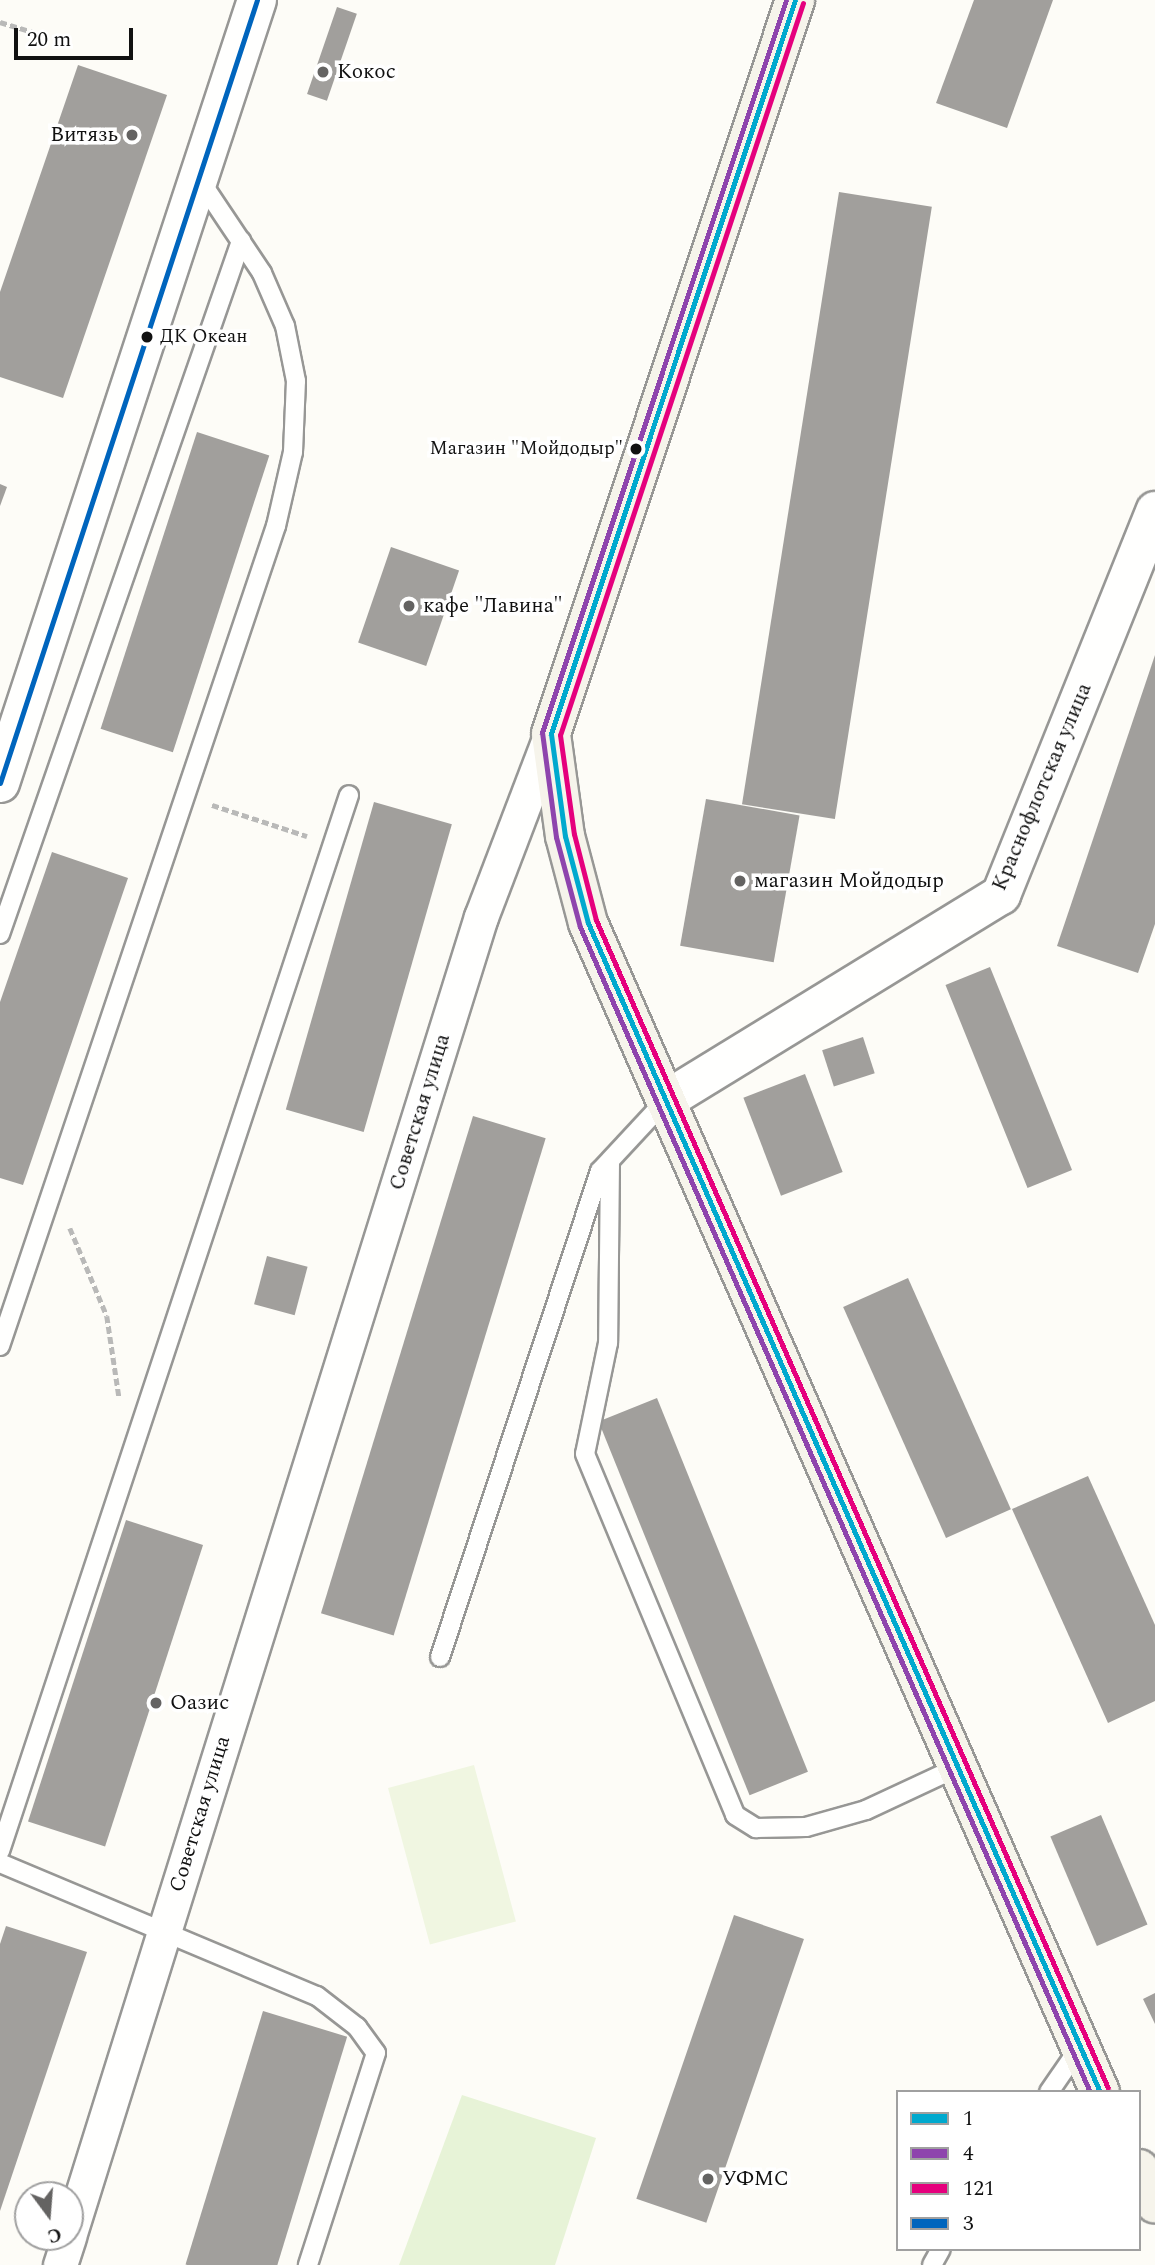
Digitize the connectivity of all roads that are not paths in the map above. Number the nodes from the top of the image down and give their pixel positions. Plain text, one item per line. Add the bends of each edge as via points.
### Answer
1 (257, 0) edge
2 (795, 0) edge
3 (199, 179) junction
4 (241, 241) junction
5 (1155, 511) edge
6 (551, 734) junction
7 (0, 783) edge
8 (349, 795) dead end
9 (0, 934) edge
10 (666, 1100) junction
11 (610, 1162) junction
12 (0, 1346) edge
13 (440, 1657) dead end
14 (956, 1768) junction
15 (0, 1851) edge
16 (0, 1863) edge
17 (163, 1932) junction
18 (1078, 2050) junction
19 (1050, 2090) edge
20 (1099, 2090) edge
21 (84, 2187) edge
22 (308, 2265) edge

1 - 3 street
2 - 6 main road, Советская улица
3 - 4 lane
3 - 7 street
4 - 9 lane
4 - 12 lane via 285,326 296,381 293,452 276,526
5 - 10 street, Краснофлотская улица via 1001,895
6 - 10 main road via 565,836 588,923
6 - 17 street, Советская улица via 481,917
8 - 15 lane
10 - 11 lane
10 - 14 main road
11 - 13 lane via 600,1171
11 - 14 lane via 608,1343 585,1454 735,1815 756,1828 806,1828 866,1810
14 - 18 main road
16 - 17 lane
17 - 21 street, Советская улица
17 - 22 lane via 317,1996 357,2027 376,2053
18 - 19 lane
18 - 20 main road

